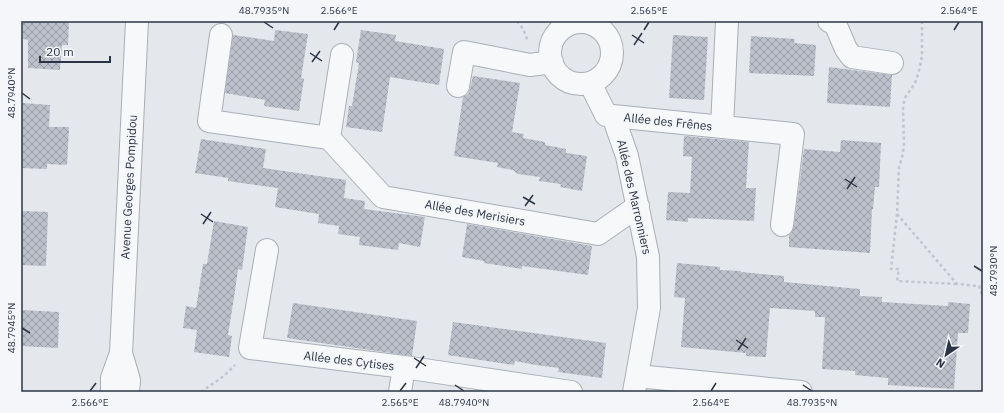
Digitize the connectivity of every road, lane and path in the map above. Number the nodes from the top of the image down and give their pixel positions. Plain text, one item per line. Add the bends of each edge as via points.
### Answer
1 (137, 21) edge
2 (727, 21) edge
3 (829, 21) edge
4 (922, 21) edge
5 (221, 35) dead end
6 (342, 55) dead end
7 (552, 62) junction
8 (892, 63) dead end
9 (590, 83) junction
10 (458, 86) dead end
11 (613, 116) junction
12 (722, 127) junction
13 (329, 138) junction
14 (638, 206) junction
15 (897, 214) junction
16 (782, 225) dead end
17 (267, 250) dead end
18 (958, 284) junction
19 (979, 286) junction
20 (983, 286) edge
21 (983, 297) edge
22 (250, 348) junction
23 (121, 352) junction
24 (404, 367) junction
25 (635, 384) edge
26 (112, 392) edge
27 (128, 392) edge
28 (201, 392) edge
29 (400, 392) edge
30 (571, 392) edge
31 (801, 392) edge

1 - 23 street, Avenue Georges Pompidou
2 - 12 street, Allée des Frênes
3 - 8 street via 834,21 852,57
4 - 15 path via 922,56 919,71 903,106 904,146 899,167
5 - 13 street via 209,121
6 - 13 street
7 - 9 street via 564,79 579,84
7 - 9 street via 550,55 556,34 570,24 585,22 595,25 609,38 612,59 608,70 601,78
7 - 10 street via 530,65 464,52
9 - 11 street, Allée des Marronniers via 606,115
11 - 12 street, Allée des Frênes
11 - 14 street, Allée des Marronniers via 627,156
12 - 16 street, Allée des Frênes via 793,134
13 - 14 street, Allée des Merisiers via 383,197 598,234
14 - 25 street, Allée des Marronniers via 648,258 649,308
15 - 18 path
15 - 18 path via 891,269 899,270 897,281
17 - 22 street
18 - 19 path
19 - 20 path
19 - 21 path
22 - 24 street, Allée des Cytises
22 - 28 path via 224,376
23 - 26 street, Avenue Georges Pompidou via 112,378
23 - 27 street, Avenue Georges Pompidou via 129,380
24 - 29 street
24 - 30 street, Allée des Cytises
25 - 31 street

